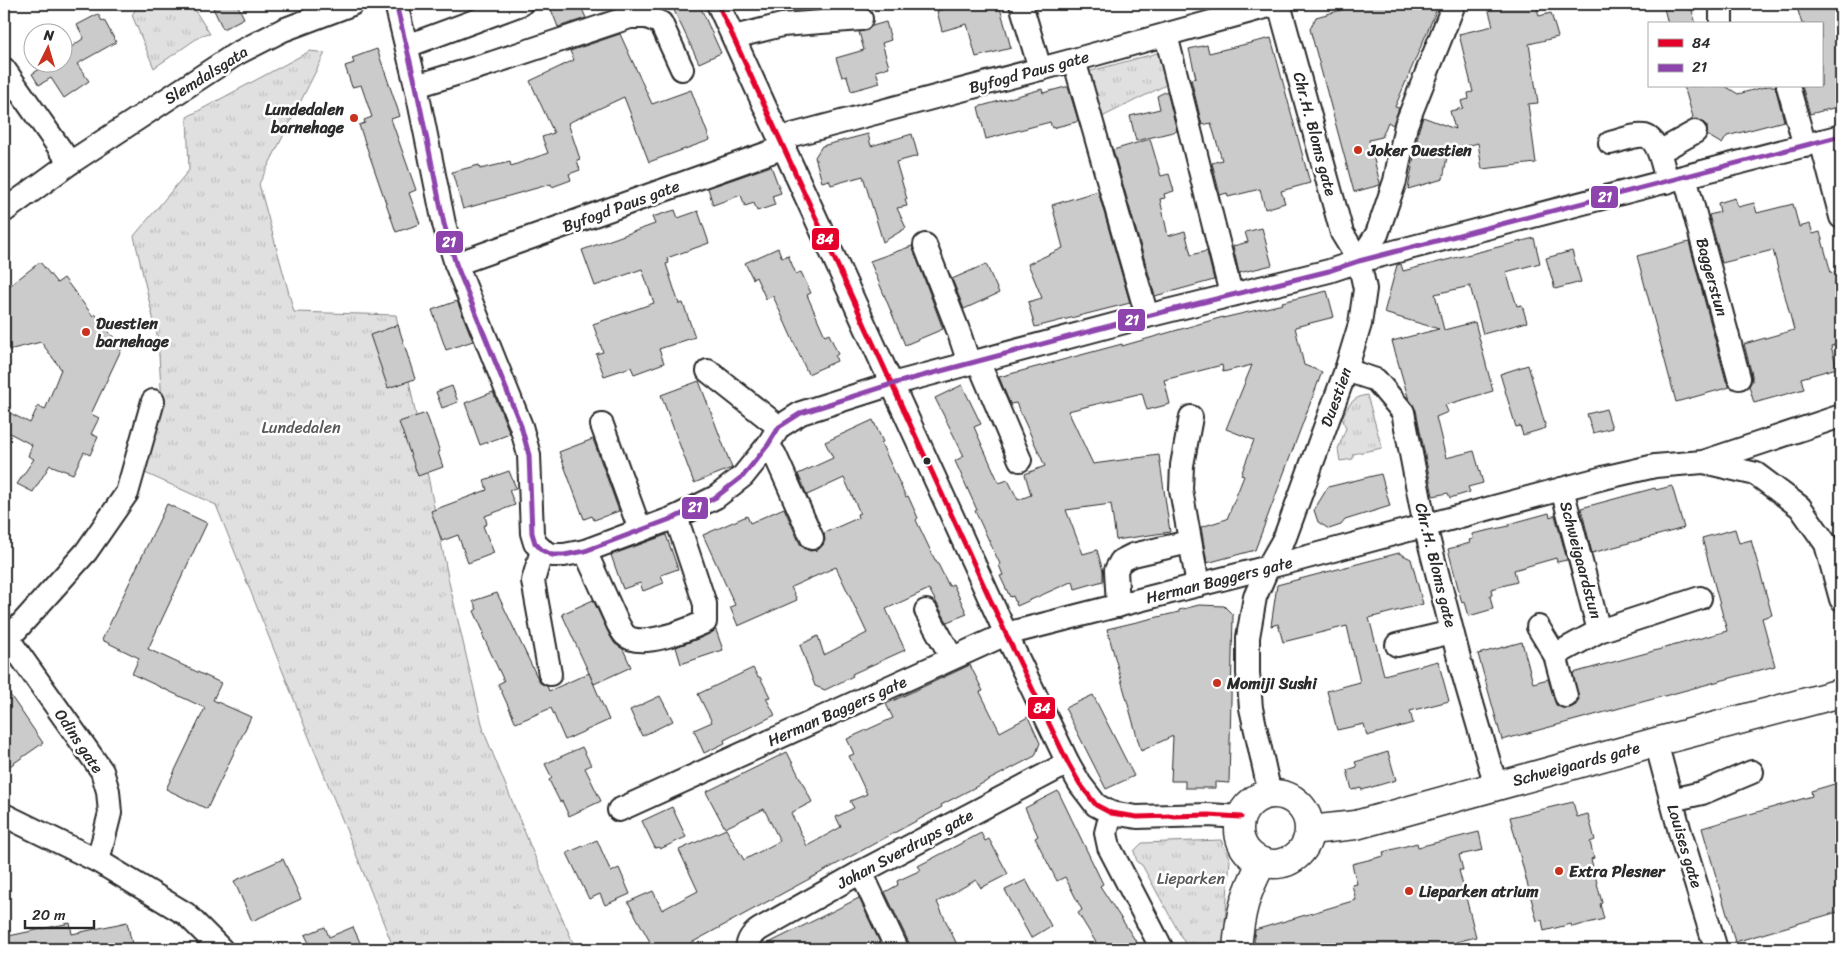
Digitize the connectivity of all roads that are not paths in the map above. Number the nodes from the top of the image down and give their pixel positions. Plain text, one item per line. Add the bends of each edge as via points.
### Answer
1 (352, 4) edge
2 (396, 4) edge
3 (521, 4) edge
4 (718, 4) edge
5 (1021, 4) edge
6 (1278, 4) edge
7 (1454, 4) edge
8 (1721, 4) edge
9 (861, 20) dead end
10 (1721, 22) edge
11 (1166, 34) junction
12 (734, 37) junction
13 (407, 46) junction
14 (1074, 60) junction
15 (4, 69) edge
16 (682, 69) dead end
17 (1040, 69) junction
18 (416, 86) junction
19 (1789, 88) edge
20 (1695, 132) dead end
21 (1822, 141) edge
22 (783, 143) junction
23 (1610, 143) dead end
24 (1659, 152) junction
25 (70, 163) junction
26 (1676, 179) junction
27 (4, 211) edge
28 (1841, 217) edge
29 (925, 245) dead end
30 (1359, 261) junction
31 (456, 264) junction
32 (1231, 294) junction
33 (1147, 316) junction
34 (973, 362) junction
35 (1346, 370) junction
36 (708, 371) dead end
37 (1739, 378) dead end
38 (892, 384) junction
39 (153, 400) dead end
40 (1841, 416) edge
41 (1191, 417) dead end
42 (602, 425) dead end
43 (774, 436) junction
44 (1020, 460) dead end
45 (1703, 462) junction
46 (1562, 489) junction
47 (676, 517) junction
48 (1425, 526) junction
49 (640, 530) junction
50 (812, 538) dead end
51 (1189, 542) junction
52 (542, 550) junction
53 (585, 551) junction
54 (1268, 567) junction
55 (1198, 586) junction
56 (1700, 598) dead end
57 (1841, 599) edge
58 (1118, 606) junction
59 (926, 611) dead end
60 (1538, 627) dead end
61 (1599, 631) junction
62 (1452, 632) junction
63 (1006, 634) junction
64 (6, 636) edge
65 (1397, 645) dead end
66 (1555, 655) junction
67 (952, 658) junction
68 (550, 674) dead end
69 (1841, 694) edge
70 (1566, 696) dead end
71 (1656, 742) junction
72 (1068, 763) junction
73 (1752, 772) dead end
74 (1496, 786) junction
75 (1270, 794) junction
76 (1671, 800) junction
77 (619, 810) dead end
78 (1111, 813) junction
79 (4, 815) edge
80 (1241, 817) junction
81 (1310, 830) junction
82 (98, 861) junction
83 (1262, 862) junction
84 (861, 872) junction
85 (747, 946) edge
86 (217, 948) edge
87 (897, 949) edge
88 (1162, 949) edge
89 (1237, 949) edge
90 (1716, 949) edge

1 - 25 street, Slemdalsgata via 283,30 236,54
2 - 13 street
3 - 13 street
4 - 12 street
5 - 17 street
6 - 11 street, Byfogd Paus gate
6 - 30 street, Chr.H. Bloms gate via 1342,233
7 - 30 street via 1406,125 1395,181 1377,234
8 - 10 street
9 - 12 street via 782,25
11 - 14 street, Byfogd Paus gate
11 - 32 street
12 - 22 street
13 - 18 street
14 - 17 street, Byfogd Paus gate
14 - 33 street
15 - 25 street
16 - 18 street via 660,23 647,16 630,17
17 - 22 street, Byfogd Paus gate
18 - 31 street via 444,224
19 - 21 street
20 - 24 street
21 - 26 street
21 - 28 street
22 - 31 street, Byfogd Paus gate
22 - 38 street
23 - 24 street via 1646,136
24 - 26 street, Baggerstun
25 - 27 street, Slemdalsgata
26 - 30 street
26 - 37 street, Baggerstun
29 - 34 street
30 - 32 street
30 - 35 street, Duestien via 1365,289 1360,324
31 - 52 street via 521,426 529,455 532,533
32 - 33 street
33 - 34 street
34 - 38 street
34 - 44 street
35 - 48 street, Chr.H. Bloms gate via 1376,380 1403,412
35 - 54 street, Duestien via 1285,537
36 - 43 street
38 - 43 street via 801,413
38 - 63 street
39 - 64 street via 127,493 86,552
40 - 45 street, Herman Baggers gate
41 - 51 street via 1181,490
42 - 49 street
43 - 47 street via 743,476 716,496
43 - 50 street via 775,455
45 - 46 street, Herman Baggers gate via 1655,466
45 - 57 street via 1756,474 1800,507 1826,544
46 - 48 street, Herman Baggers gate
46 - 61 street, Schweigaardstun
47 - 49 street
47 - 53 street via 707,615 706,622 682,632 657,639 625,636
48 - 54 street, Herman Baggers gate
48 - 62 street, Chr.H. Bloms gate
49 - 53 street
51 - 55 street
51 - 58 street via 1120,561 1116,570
52 - 53 street via 564,556
52 - 68 street via 534,581
54 - 55 street, Herman Baggers gate
54 - 75 street, Duestien via 1255,597 1248,637 1248,673 1251,708
55 - 58 street, Herman Baggers gate
56 - 61 street, Schweigaardstun
58 - 63 street, Herman Baggers gate
59 - 67 street
60 - 66 street
61 - 66 street, Schweigaardstun
62 - 65 street
62 - 74 street, Chr.H. Bloms gate
63 - 67 street, Herman Baggers gate
63 - 72 street
64 - 82 street, Odins gate via 102,771 110,813
66 - 70 street
67 - 77 street, Herman Baggers gate
69 - 71 main road, Schweigaards gate
71 - 74 main road, Schweigaards gate
71 - 76 street, Louises gate
72 - 78 street via 1096,805
72 - 84 street, Johan Sverdrups gate
73 - 76 street via 1702,793
74 - 81 main road, Schweigaards gate via 1356,825
75 - 80 main road via 1250,804
75 - 81 main road via 1282,795 1299,805 1306,812
76 - 90 street, Louises gate
78 - 80 street via 1137,817
78 - 88 street via 1106,833 1109,847
79 - 82 street
80 - 83 main road via 1242,844
81 - 83 main road via 1308,840 1294,858 1273,865
82 - 86 street via 186,914
83 - 89 main road via 1243,906
84 - 85 street, Johan Sverdrups gate via 752,934
84 - 87 street

